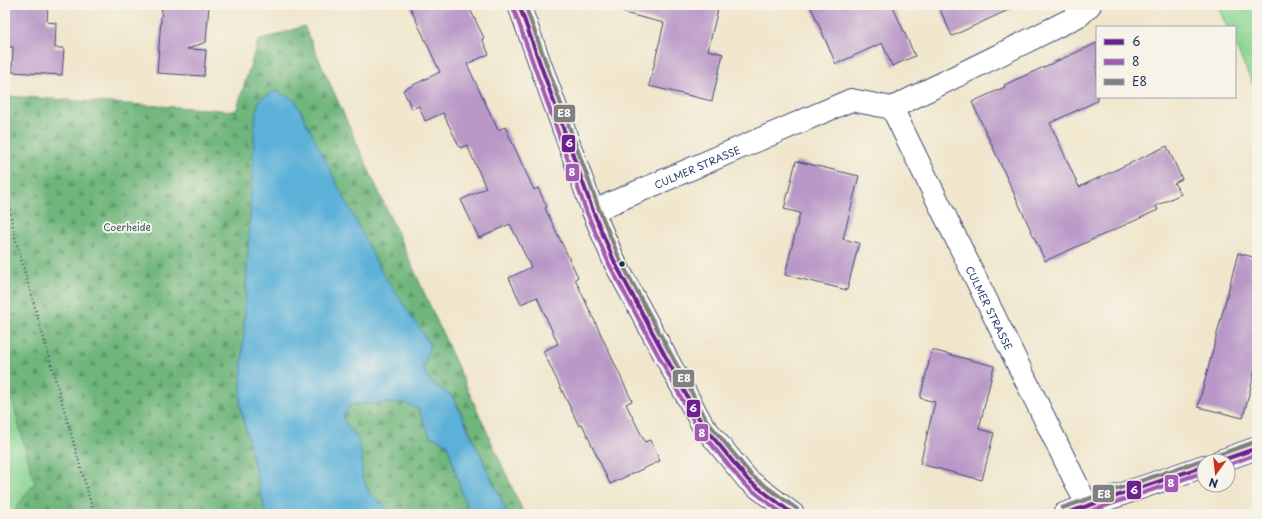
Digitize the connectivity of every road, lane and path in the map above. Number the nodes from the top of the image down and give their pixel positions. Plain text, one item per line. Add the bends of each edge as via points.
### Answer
1 (519, 5) edge
2 (1090, 5) edge
3 (892, 108) junction
4 (5, 186) edge
5 (593, 211) junction
6 (1257, 448) edge
7 (1236, 455) edge
8 (1196, 469) edge
9 (1088, 507) junction
10 (94, 514) edge
11 (794, 514) edge
12 (1064, 514) edge

1 - 5 street
2 - 3 street via 1080,15
3 - 5 street, CULMER STRASSE via 851,100
3 - 9 street, CULMER STRASSE
4 - 10 path via 15,238
5 - 11 street via 615,263 702,424 748,480
6 - 7 street
8 - 9 street
9 - 12 street

